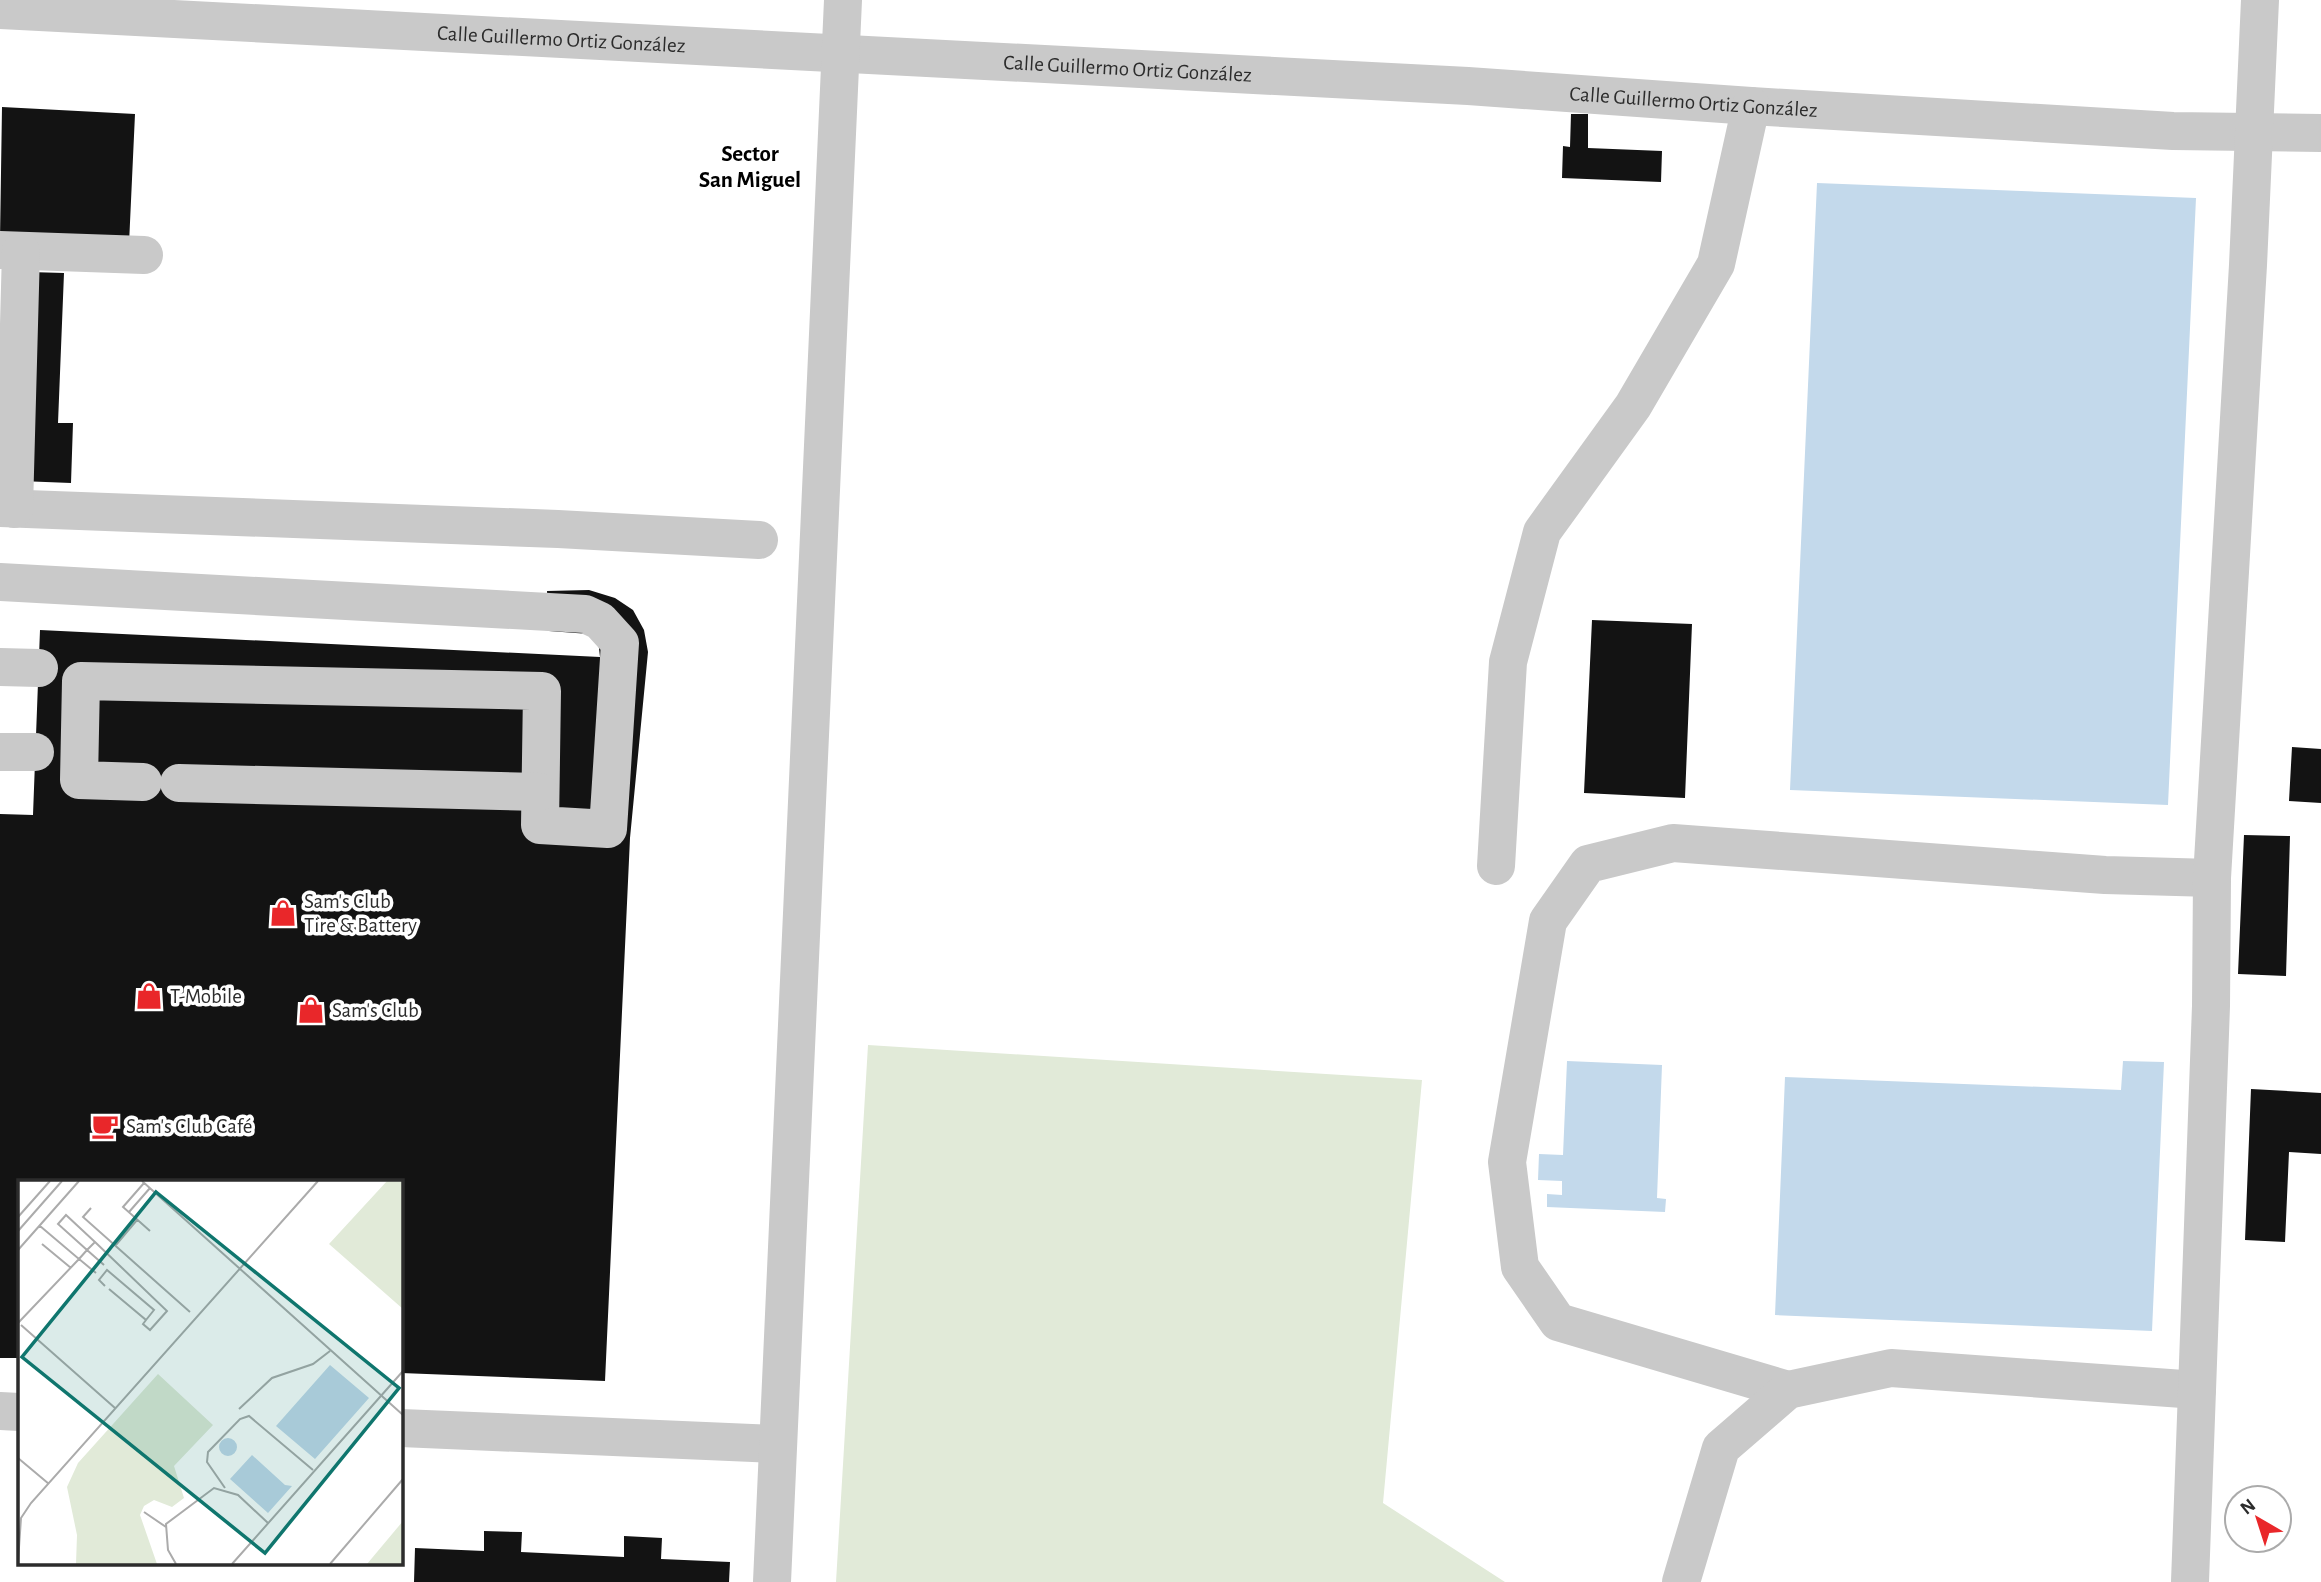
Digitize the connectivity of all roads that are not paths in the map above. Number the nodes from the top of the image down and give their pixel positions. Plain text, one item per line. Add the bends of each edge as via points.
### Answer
1 (842, 0) edge
2 (2260, 0) edge
3 (0, 10) edge
4 (839, 54) junction
5 (1751, 106) junction
6 (2254, 131) junction
7 (2321, 133) edge
8 (11, 251) edge
9 (144, 255) dead end
10 (7, 509) edge
11 (759, 540) dead end
12 (0, 582) edge
13 (0, 667) edge
14 (39, 668) dead end
15 (539, 792) junction
16 (1496, 866) dead end
17 (2212, 878) junction
18 (1788, 1390) junction
19 (2197, 1390) junction
20 (0, 1411) edge
21 (18, 1412) edge
22 (402, 1428) edge
23 (778, 1444) junction
24 (772, 1582) edge
25 (1681, 1582) edge
26 (2190, 1582) edge

1 - 4 street
2 - 6 street
3 - 4 street, Calle Guillermo Ortiz González
4 - 5 street, Calle Guillermo Ortiz González via 1468,86
4 - 23 street
5 - 6 street, Calle Guillermo Ortiz González via 2174,131
5 - 16 street via 1716,264 1633,406 1542,532 1508,662
6 - 7 street, Calle Guillermo Ortiz González
6 - 17 street
8 - 9 street
8 - 10 street
10 - 11 street
12 - 15 street via 585,614 600,621 620,643 608,829 540,825
13 - 14 street
15 - 15 street via 542,691 81,681 79,780
17 - 18 street via 2105,875 1673,843 1588,864 1548,921 1507,1163 1520,1266 1558,1322
17 - 19 street
18 - 19 street via 1891,1368
18 - 25 street via 1721,1448
19 - 26 street
20 - 21 street
22 - 23 street
23 - 24 street

